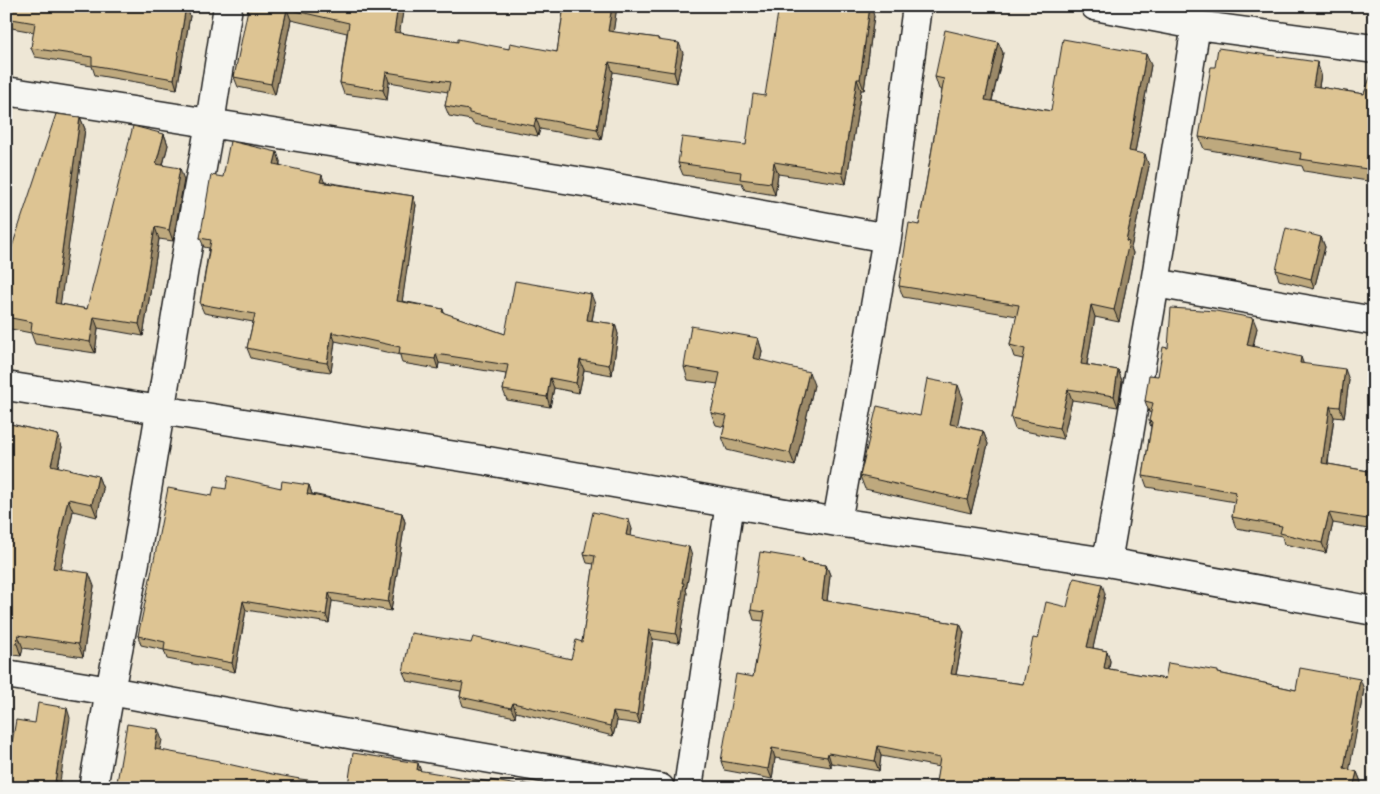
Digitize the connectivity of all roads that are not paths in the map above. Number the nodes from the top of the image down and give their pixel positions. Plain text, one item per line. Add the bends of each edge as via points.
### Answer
1 (228, 6) edge
2 (917, 6) edge
3 (1095, 6) edge
4 (1196, 25) junction
5 (1374, 49) edge
6 (6, 91) edge
7 (210, 123) junction
8 (887, 238) junction
9 (1155, 283) junction
10 (1374, 321) edge
11 (6, 386) edge
12 (160, 409) junction
13 (730, 504) junction
14 (837, 522) junction
15 (1107, 562) junction
16 (1374, 611) edge
17 (6, 674) edge
18 (110, 691) junction
19 (93, 788) edge
20 (660, 788) edge
21 (688, 788) edge

1 - 7 street
2 - 8 street
3 - 4 street
4 - 5 street
4 - 9 street
6 - 7 street
7 - 8 street via 590,183
7 - 12 street
8 - 14 street
9 - 10 street
9 - 15 street
11 - 12 street
12 - 13 street via 478,459
12 - 18 street
13 - 14 street
13 - 21 street
14 - 15 street
15 - 16 street
17 - 18 street
18 - 19 street
18 - 20 street

